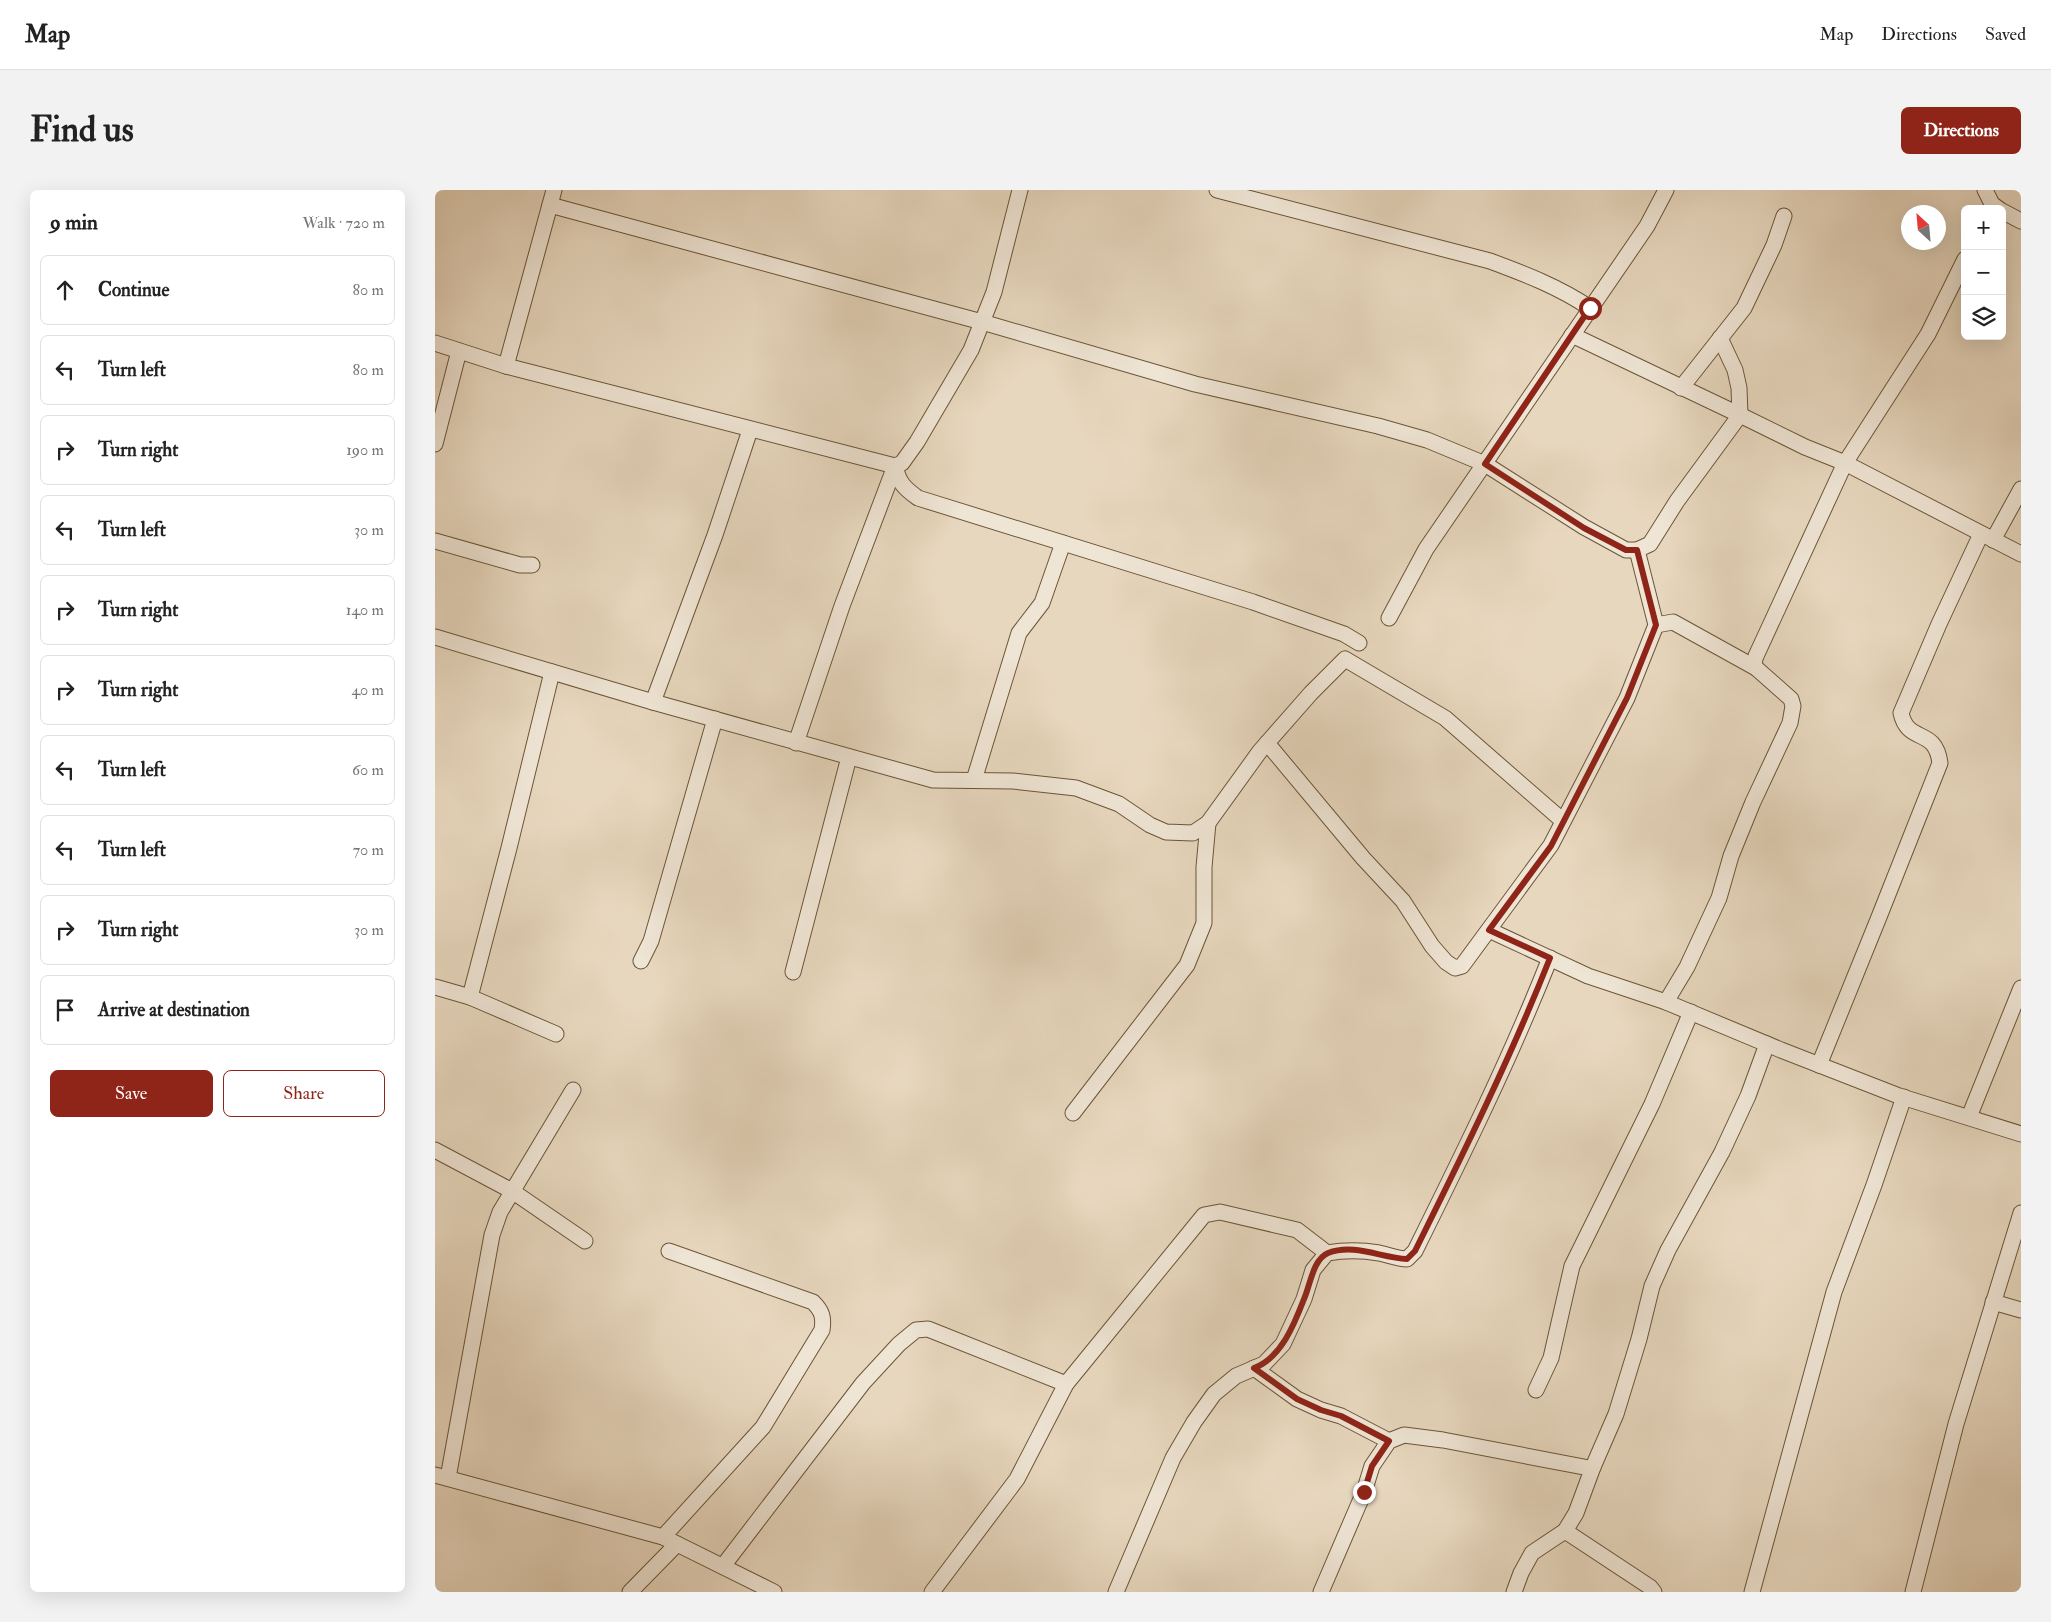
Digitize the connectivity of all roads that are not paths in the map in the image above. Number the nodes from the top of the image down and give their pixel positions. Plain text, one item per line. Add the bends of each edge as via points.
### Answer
1 (554, 190) edge
2 (1020, 190) edge
3 (1217, 190) edge
4 (1666, 190) edge
5 (1985, 190) edge
6 (1994, 205) edge
7 (550, 206) junction
8 (2006, 213) edge
9 (1784, 216) dead end
10 (2021, 221) edge
11 (1961, 267) edge
12 (1590, 308) junction
13 (982, 322) junction
14 (1572, 335) junction
15 (1720, 338) junction
16 (435, 343) edge
17 (459, 351) junction
18 (506, 366) junction
19 (1681, 388) junction
20 (1739, 414) junction
21 (749, 430) junction
22 (435, 444) edge
23 (1845, 463) junction
24 (1485, 464) junction
25 (895, 466) junction
26 (2021, 489) edge
27 (1987, 537) junction
28 (435, 541) edge
29 (1063, 543) junction
30 (1637, 550) junction
31 (2021, 554) edge
32 (532, 565) dead end
33 (1389, 618) dead end
34 (1656, 625) junction
35 (435, 637) edge
36 (1359, 642) dead end
37 (1756, 668) junction
38 (552, 672) junction
39 (653, 702) junction
40 (715, 719) junction
41 (796, 743) junction
42 (1267, 743) junction
43 (849, 757) junction
44 (974, 780) junction
45 (1563, 821) junction
46 (1207, 823) junction
47 (1489, 930) junction
48 (1550, 958) junction
49 (641, 961) dead end
50 (793, 972) dead end
51 (435, 987) edge
52 (2021, 988) edge
53 (470, 997) junction
54 (1666, 1002) junction
55 (1691, 1012) junction
56 (556, 1034) dead end
57 (1767, 1044) junction
58 (1819, 1065) junction
59 (573, 1090) dead end
60 (1904, 1097) junction
61 (1073, 1114) dead end
62 (1969, 1118) junction
63 (2021, 1134) edge
64 (435, 1150) edge
65 (512, 1192) junction
66 (2021, 1213) edge
67 (585, 1241) dead end
68 (669, 1251) dead end
69 (1327, 1253) junction
70 (1993, 1302) junction
71 (2021, 1310) edge
72 (1254, 1368) junction
73 (1066, 1384) junction
74 (1536, 1390) dead end
75 (1389, 1441) junction
76 (1593, 1467) junction
77 (441, 1477) edge
78 (1565, 1530) junction
79 (663, 1537) junction
80 (677, 1544) junction
81 (723, 1566) junction
82 (630, 1592) edge
83 (775, 1592) edge
84 (932, 1592) edge
85 (1116, 1592) edge
86 (1321, 1592) edge
87 (1514, 1592) edge
88 (1654, 1592) edge
89 (1752, 1592) edge
90 (1913, 1592) edge

1 - 7 street
2 - 13 street via 994,292
3 - 12 street via 1490,261 1569,294
4 - 12 street via 1647,226
5 - 6 street
7 - 13 street
7 - 18 street
8 - 10 street
9 - 15 street via 1745,308
11 - 23 street via 1927,334
12 - 14 street
13 - 24 street via 1195,384 1378,426 1427,440
13 - 25 street via 971,350 917,442 902,463
14 - 19 street
14 - 24 street
15 - 19 street
15 - 20 street via 1735,370
16 - 17 street
17 - 18 street
17 - 22 street
18 - 21 street
19 - 20 street
20 - 23 street via 1805,448
20 - 30 street via 1650,544
21 - 25 street
21 - 39 street via 715,535
23 - 27 street
23 - 37 street via 1756,656
24 - 30 street via 1584,528 1626,550
24 - 33 street via 1427,549
25 - 29 street via 899,480 918,498
25 - 41 street via 842,606
26 - 27 street
27 - 31 street
27 - 58 street via 1939,624 1901,713 1909,730 1928,738 1935,746 1940,763
28 - 32 street via 520,565
29 - 36 street via 1253,602
29 - 44 street via 1042,603 1019,633
30 - 34 street
34 - 37 street via 1673,622
34 - 45 street via 1627,698
35 - 38 street
37 - 54 street via 1791,699 1790,723 1749,811 1707,927
38 - 39 street
38 - 53 street
39 - 40 street
40 - 41 street
40 - 49 street via 651,941
41 - 43 street
42 - 45 street via 1345,659 1445,718
42 - 46 street
42 - 47 street via 1403,901 1449,966 1462,966
43 - 44 street via 933,780
43 - 50 street
44 - 46 street via 1076,788 1119,804 1166,832 1193,833
45 - 47 street via 1551,846
46 - 61 street via 1203,922 1187,965
47 - 48 street
48 - 54 street via 1588,976
48 - 69 street via 1527,1018 1482,1116 1415,1251 1407,1259 1349,1249
51 - 53 street
52 - 62 street
53 - 56 street
54 - 55 street
55 - 57 street
55 - 74 street via 1651,1104 1572,1266 1551,1358
57 - 58 street
57 - 76 street via 1722,1152 1652,1286 1616,1414
58 - 60 street
59 - 65 street
60 - 62 street
60 - 89 street via 1834,1292
62 - 63 street
64 - 65 street
65 - 67 street
65 - 77 street via 492,1235
66 - 70 street
68 - 79 street via 813,1302 823,1319 822,1330 763,1427
69 - 72 street via 1313,1270 1304,1299 1283,1344 1264,1364
69 - 73 street via 1297,1230 1220,1212 1204,1215
70 - 71 street
70 - 90 street
72 - 75 street via 1297,1399 1341,1416
72 - 85 street via 1236,1376 1214,1394 1194,1422 1173,1458
73 - 81 street via 928,1329 916,1330 863,1383
73 - 84 street via 1017,1479
75 - 76 street via 1404,1435
75 - 86 street via 1372,1466
76 - 78 street via 1576,1513
77 - 79 street
78 - 87 street via 1532,1553
78 - 88 street
79 - 80 street
80 - 81 street
80 - 82 street
81 - 83 street

